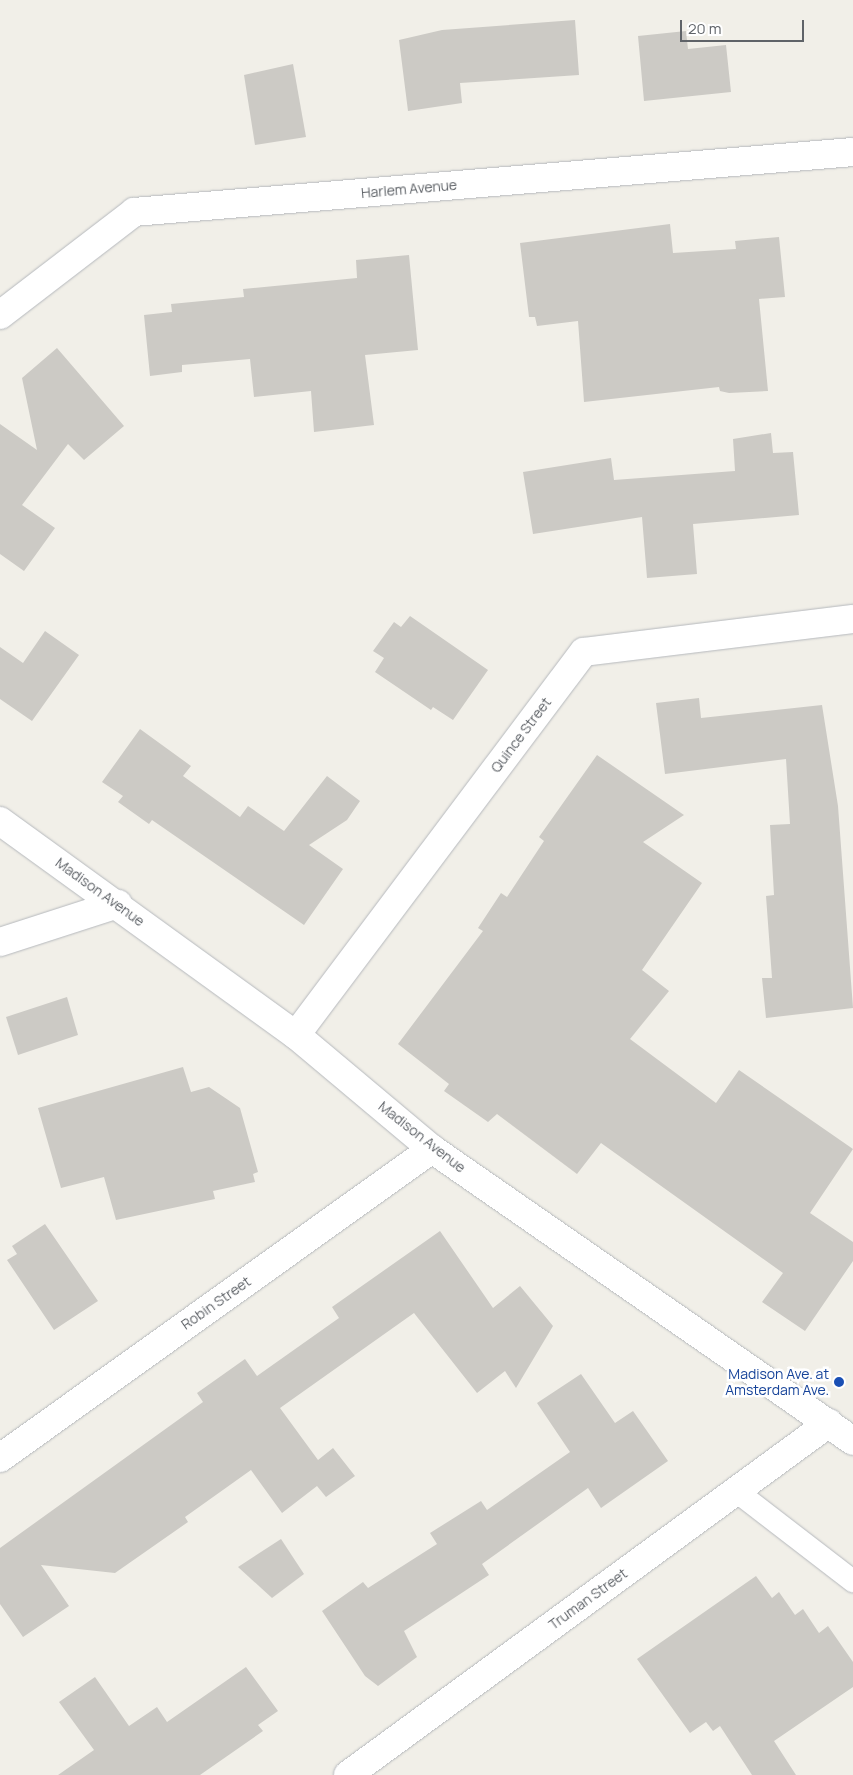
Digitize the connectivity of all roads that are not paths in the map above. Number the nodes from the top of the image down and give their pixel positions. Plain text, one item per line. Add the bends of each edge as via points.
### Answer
1 (853, 152) edge
2 (0, 315) edge
3 (853, 619) edge
4 (0, 821) edge
5 (118, 904) junction
6 (0, 942) edge
7 (296, 1035) junction
8 (432, 1149) junction
9 (829, 1423) junction
10 (853, 1440) edge
11 (0, 1458) edge
12 (736, 1491) junction
13 (853, 1581) edge
14 (348, 1775) edge

1 - 2 street, Harlem Avenue via 134,212
3 - 7 street, Quince Street via 584,652
4 - 5 street, Madison Avenue
5 - 6 street
5 - 7 street, Madison Avenue
7 - 8 street, Madison Avenue
8 - 9 street, Madison Avenue
8 - 11 street, Robin Street
9 - 10 street, Madison Avenue
9 - 12 street, Truman Street
12 - 13 lane
12 - 14 street, Truman Street

